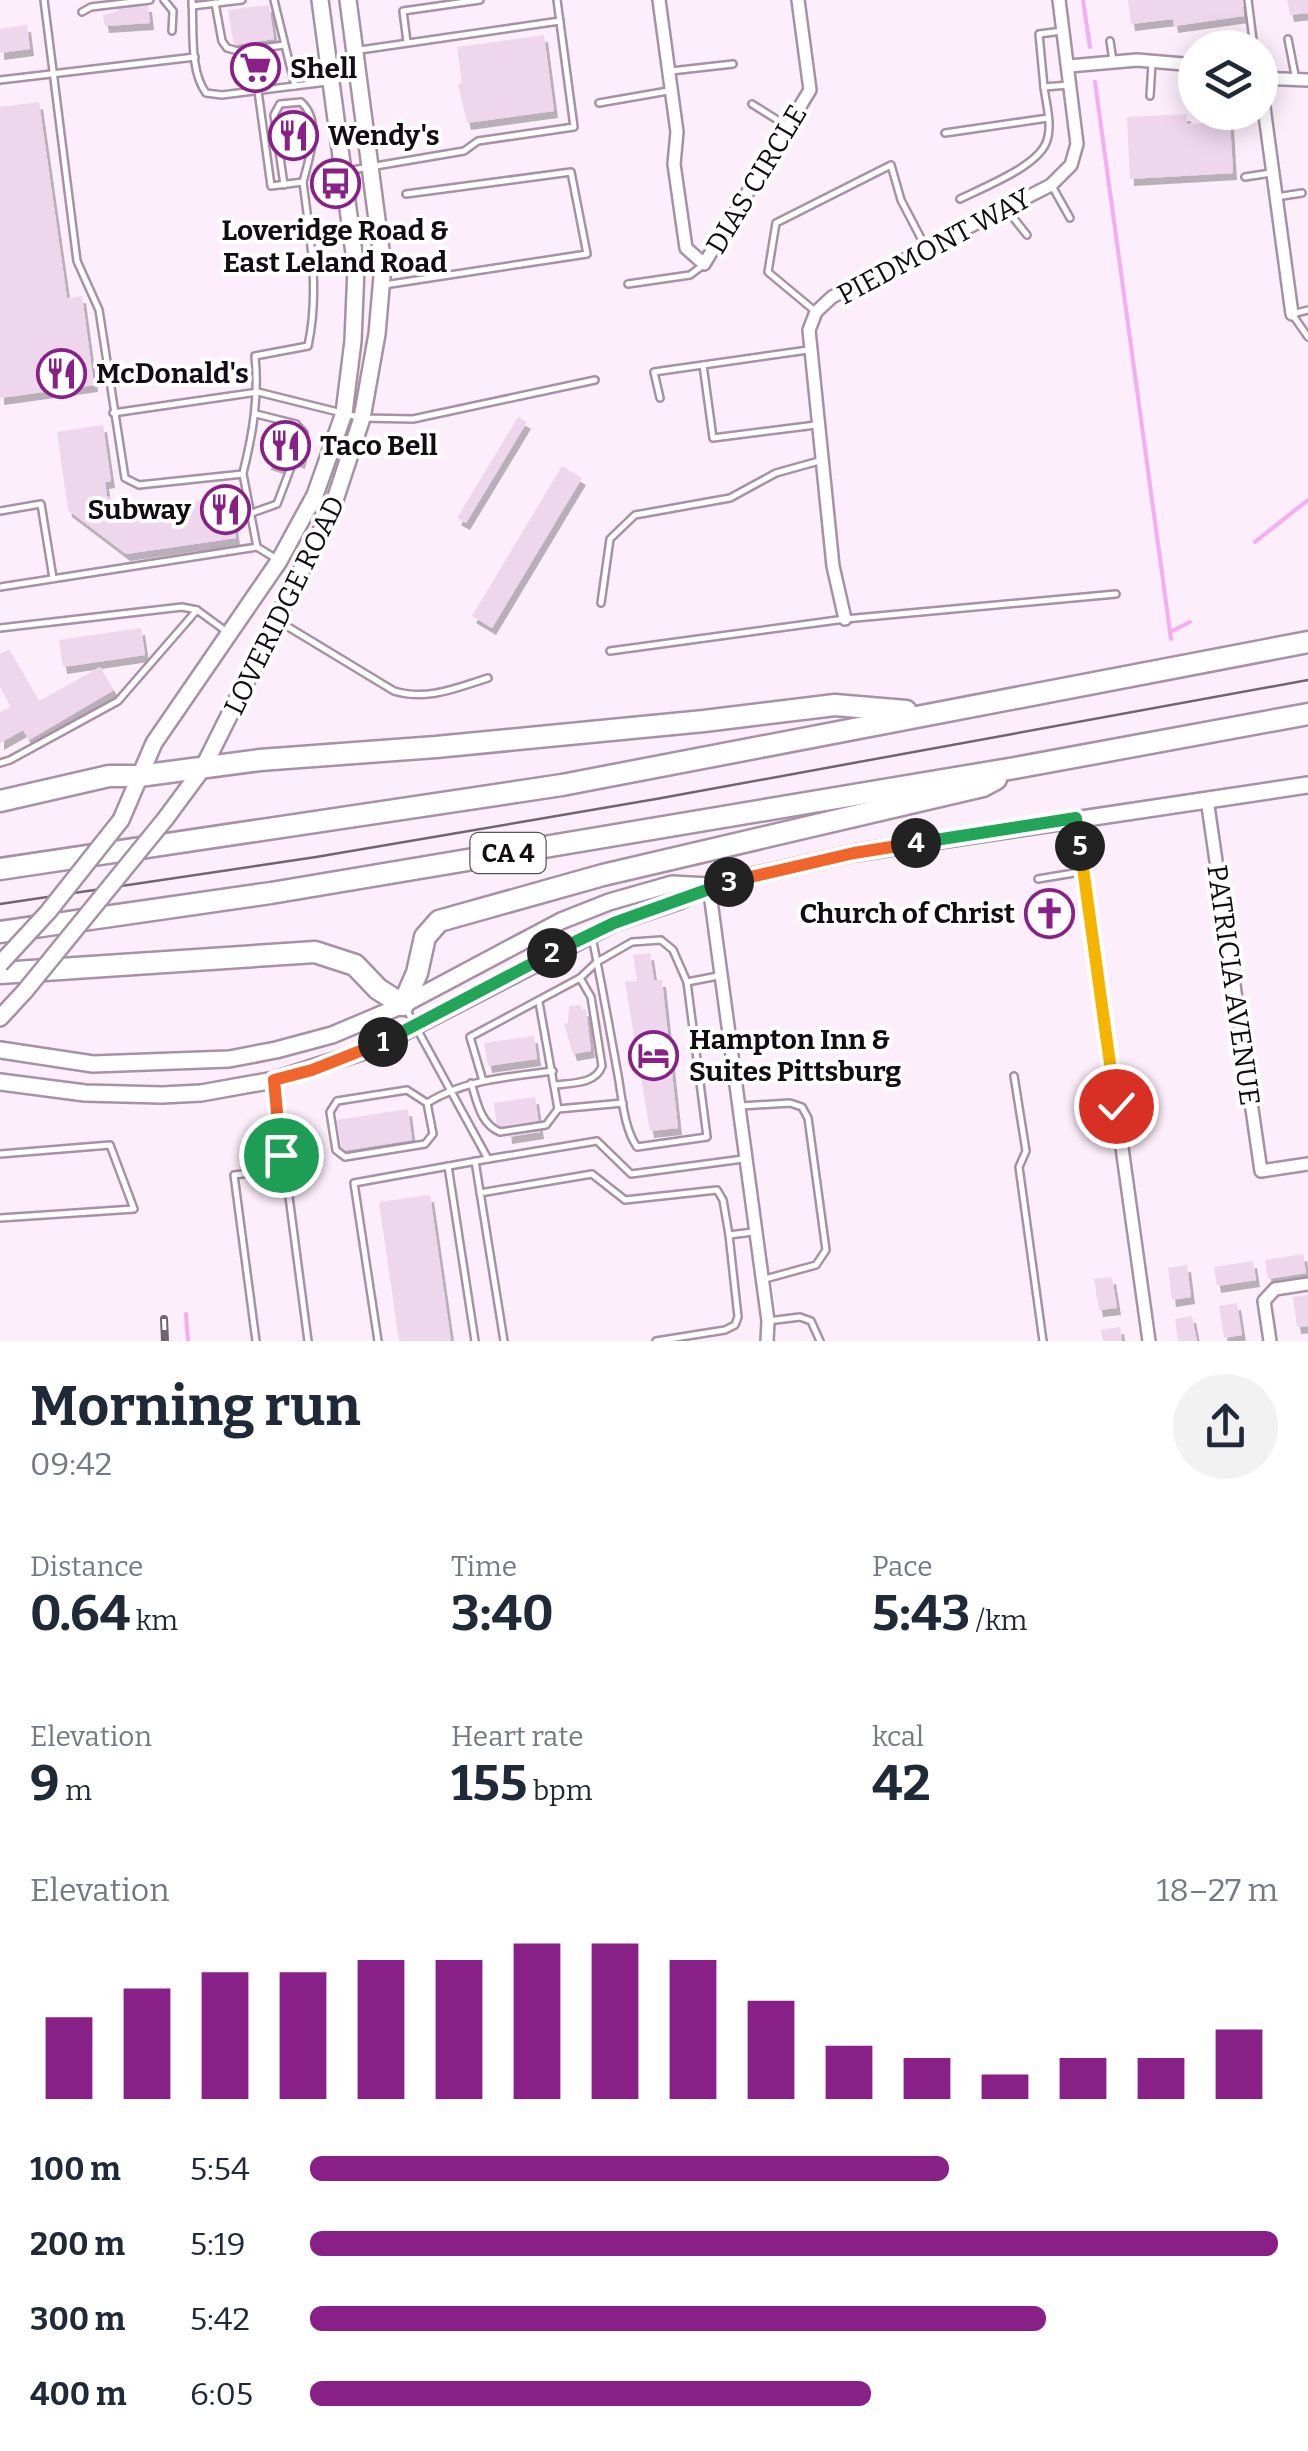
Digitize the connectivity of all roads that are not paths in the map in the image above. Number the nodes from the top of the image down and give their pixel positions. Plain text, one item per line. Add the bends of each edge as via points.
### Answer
1 (44, 0) edge
2 (150, 0) edge
3 (164, 0) edge
4 (242, 0) edge
5 (274, 0) edge
6 (320, 0) edge
7 (348, 0) edge
8 (480, 0) edge
9 (557, 0) edge
10 (659, 0) edge
11 (798, 0) edge
12 (1059, 0) edge
13 (1248, 0) edge
14 (192, 3) edge
15 (216, 3) junction
16 (82, 12) dead end
17 (560, 22) junction
18 (1064, 30) junction
19 (1252, 30) edge
20 (172, 32) dead end
21 (1288, 39) dead end
22 (1110, 41) dead end
23 (408, 42) junction
24 (284, 44) junction
25 (355, 51) junction
26 (196, 57) junction
27 (1114, 60) junction
28 (1152, 60) junction
29 (733, 64) dead end
30 (1178, 64) edge
31 (1069, 66) junction
32 (668, 72) junction
33 (52, 74) junction
34 (0, 80) edge
35 (1302, 80) edge
36 (330, 82) junction
37 (1072, 84) junction
38 (295, 86) junction
39 (1044, 87) junction
40 (258, 91) junction
41 (671, 91) junction
42 (1150, 96) dead end
43 (599, 102) dead end
44 (752, 104) dead end
45 (1048, 118) junction
46 (787, 126) junction
47 (1267, 130) edge
48 (945, 133) dead end
49 (372, 166) junction
50 (344, 171) junction
51 (1272, 173) junction
52 (1245, 178) dead end
53 (303, 182) junction
54 (284, 184) junction
55 (1051, 185) junction
56 (1302, 193) dead end
57 (406, 194) dead end
58 (1276, 197) junction
59 (960, 199) dead end
60 (1006, 208) junction
61 (1070, 218) dead end
62 (1026, 236) dead end
63 (926, 249) junction
64 (704, 264) junction
65 (628, 284) dead end
66 (381, 286) junction
67 (1308, 310) edge
68 (816, 312) junction
69 (1292, 314) junction
70 (1308, 337) edge
71 (811, 350) junction
72 (702, 365) junction
73 (595, 380) dead end
74 (258, 392) junction
75 (660, 398) dead end
76 (344, 412) junction
77 (113, 413) junction
78 (256, 414) junction
79 (362, 418) junction
80 (818, 424) junction
81 (822, 460) junction
82 (243, 474) junction
83 (0, 511) edge
84 (252, 513) junction
85 (258, 547) junction
86 (279, 561) junction
87 (52, 578) junction
88 (0, 587) edge
89 (1116, 594) dead end
90 (600, 603) dead end
91 (197, 610) junction
92 (844, 619) junction
93 (277, 620) junction
94 (0, 628) edge
95 (229, 634) junction
96 (1308, 642) edge
97 (610, 651) dead end
98 (488, 678) dead end
99 (928, 714) junction
100 (1308, 714) edge
101 (0, 763) edge
102 (203, 768) junction
103 (1015, 768) junction
104 (139, 776) junction
105 (1308, 784) edge
106 (1207, 800) junction
107 (0, 801) edge
108 (1076, 818) junction
109 (0, 869) edge
110 (1083, 871) junction
111 (1038, 879) dead end
112 (709, 886) junction
113 (0, 932) edge
114 (592, 934) junction
115 (598, 962) junction
116 (0, 964) edge
117 (0, 973) edge
118 (721, 975) junction
119 (580, 978) junction
120 (687, 982) junction
121 (539, 1002) junction
122 (403, 1005) junction
123 (0, 1018) edge
124 (415, 1026) junction
125 (0, 1050) edge
126 (553, 1071) junction
127 (1014, 1076) dead end
128 (274, 1080) junction
129 (483, 1080) junction
130 (0, 1082) edge
131 (471, 1082) junction
132 (555, 1085) junction
133 (450, 1088) junction
134 (623, 1102) junction
135 (427, 1103) junction
136 (739, 1106) junction
137 (558, 1109) junction
138 (0, 1154) edge
139 (488, 1159) junction
140 (746, 1159) junction
141 (475, 1161) junction
142 (1308, 1164) edge
143 (448, 1166) junction
144 (283, 1169) junction
145 (480, 1193) junction
146 (0, 1218) edge
147 (756, 1231) junction
148 (728, 1236) junction
149 (762, 1280) junction
150 (1308, 1284) edge
151 (768, 1322) junction
152 (256, 1341) edge
153 (308, 1341) edge
154 (378, 1341) edge
155 (475, 1341) edge
156 (504, 1341) edge
157 (656, 1341) edge
158 (767, 1341) edge
159 (820, 1341) edge
160 (1043, 1341) edge
161 (1149, 1341) edge
162 (1270, 1341) edge

1 - 33 lane
2 - 16 lane
3 - 20 lane via 173,11
4 - 15 lane
5 - 24 lane
6 - 36 main road, LOVERIDGE ROAD
7 - 25 main road, LOVERIDGE ROAD
8 - 23 lane via 403,11
9 - 17 lane
10 - 32 street, DIAS CIRCLE
11 - 46 street, DIAS CIRCLE via 811,86
12 - 18 street, PIEDMONT WAY
13 - 19 lane
14 - 15 lane
14 - 26 lane
15 - 24 lane via 227,48
17 - 23 lane
17 - 49 lane via 574,127
18 - 31 street, PIEDMONT WAY
18 - 39 lane via 1039,34
21 - 35 lane
22 - 27 lane
23 - 25 lane
24 - 38 lane
25 - 49 main road, LOVERIDGE ROAD
26 - 33 lane
26 - 40 lane via 206,93
27 - 28 street
27 - 31 street
28 - 30 street
28 - 42 lane
29 - 32 lane
31 - 37 street, PIEDMONT WAY
32 - 41 street, DIAS CIRCLE
33 - 34 lane
33 - 77 lane via 77,261 99,310
36 - 38 lane
36 - 50 main road, LOVERIDGE ROAD
37 - 39 lane
37 - 55 street, PIEDMONT WAY via 1077,144 1072,164
38 - 40 lane
39 - 45 lane
40 - 54 lane via 271,186
41 - 43 lane
41 - 64 street, DIAS CIRCLE via 686,248
44 - 46 lane
45 - 48 lane
45 - 59 lane via 1046,145 1031,162
46 - 64 street, DIAS CIRCLE
47 - 51 street
49 - 50 lane
49 - 66 main road, LOVERIDGE ROAD
50 - 76 main road, LOVERIDGE ROAD via 356,268
51 - 52 lane
51 - 58 street
53 - 54 lane
53 - 54 lane via 314,149 309,110 301,102 284,103 274,115
53 - 74 lane via 316,281 308,346 255,356
55 - 60 street, PIEDMONT WAY
55 - 61 lane
56 - 58 lane
57 - 66 lane via 571,172 587,254
58 - 69 street
60 - 62 lane
60 - 63 street, PIEDMONT WAY
63 - 68 street, PIEDMONT WAY via 832,297
63 - 68 lane via 892,166 776,223 768,272
64 - 65 lane via 690,275
66 - 79 main road, LOVERIDGE ROAD
67 - 69 lane
68 - 71 street, PIEDMONT WAY
69 - 70 lane
71 - 72 lane
71 - 80 street, PIEDMONT WAY
72 - 75 lane via 654,372
72 - 80 lane via 713,438
73 - 79 lane via 413,419
74 - 76 lane
74 - 77 lane
74 - 78 lane
76 - 79 lane
76 - 86 main road, LOVERIDGE ROAD via 315,495
77 - 82 lane via 126,478 139,486
78 - 82 lane
78 - 84 lane via 296,424 304,433 278,503
79 - 93 main road, LOVERIDGE ROAD via 340,494
80 - 81 street, PIEDMONT WAY
81 - 90 lane via 776,472 730,498 635,515 610,540
81 - 92 street, PIEDMONT WAY
82 - 84 lane
83 - 87 lane via 41,504
84 - 85 lane
85 - 86 lane
85 - 87 lane
86 - 95 main road, LOVERIDGE ROAD
87 - 88 lane
89 - 92 lane
91 - 94 lane
91 - 95 lane
91 - 101 lane via 118,701
92 - 97 lane
93 - 98 lane via 413,697
93 - 102 main road, LOVERIDGE ROAD
95 - 104 main road, LOVERIDGE ROAD
96 - 99 highway, CA 4
99 - 102 highway via 835,704
99 - 109 highway, CA 4 via 543,788
100 - 103 highway, CA 4
102 - 104 highway
102 - 123 main road, LOVERIDGE ROAD, bridge
103 - 113 highway, CA 4
103 - 122 highway via 983,786 603,874 438,922 425,937
104 - 107 highway via 108,776
104 - 116 main road, LOVERIDGE ROAD, bridge via 121,820
105 - 106 main road
106 - 108 main road
106 - 142 street, PATRICIA AVENUE via 1261,1171
108 - 110 street
108 - 112 main road via 854,853
110 - 111 lane
110 - 161 street
112 - 114 main road
112 - 118 street
112 - 122 main road via 672,884 560,921
114 - 115 lane
114 - 124 main road
115 - 119 lane
115 - 120 lane via 632,942 661,940
115 - 134 lane
117 - 122 highway via 315,952 355,965
118 - 120 lane
118 - 136 street
119 - 121 lane
119 - 132 lane via 591,997 602,1066 590,1080
120 - 134 lane via 707,1137 637,1147
121 - 126 lane
121 - 129 lane via 470,1037
122 - 124 lane
122 - 125 main road via 332,1035 229,1058 93,1064
124 - 128 main road via 371,1049
124 - 133 lane
126 - 129 lane
126 - 132 lane
127 - 160 lane
128 - 130 main road via 162,1095
128 - 144 lane
129 - 131 lane
131 - 133 lane
131 - 137 lane via 487,1125 500,1132 546,1125
132 - 137 lane
133 - 135 lane
133 - 139 lane
134 - 137 lane
135 - 135 lane via 407,1090 338,1101 330,1112 339,1155 424,1144 432,1134
136 - 140 street
136 - 149 lane via 802,1108 826,1250 805,1270
138 - 146 lane via 110,1145 134,1208
139 - 140 lane via 597,1141 630,1174
139 - 141 lane
140 - 147 street
141 - 143 lane
141 - 145 lane
143 - 154 lane via 354,1183
143 - 155 lane
144 - 152 lane via 234,1175
144 - 153 lane
145 - 148 lane via 592,1174 626,1200 718,1190
145 - 156 lane
147 - 148 lane
147 - 149 street
148 - 157 lane via 738,1322 726,1330
149 - 151 street
150 - 162 street via 1275,1289 1264,1301
151 - 158 street
151 - 159 lane via 810,1320

